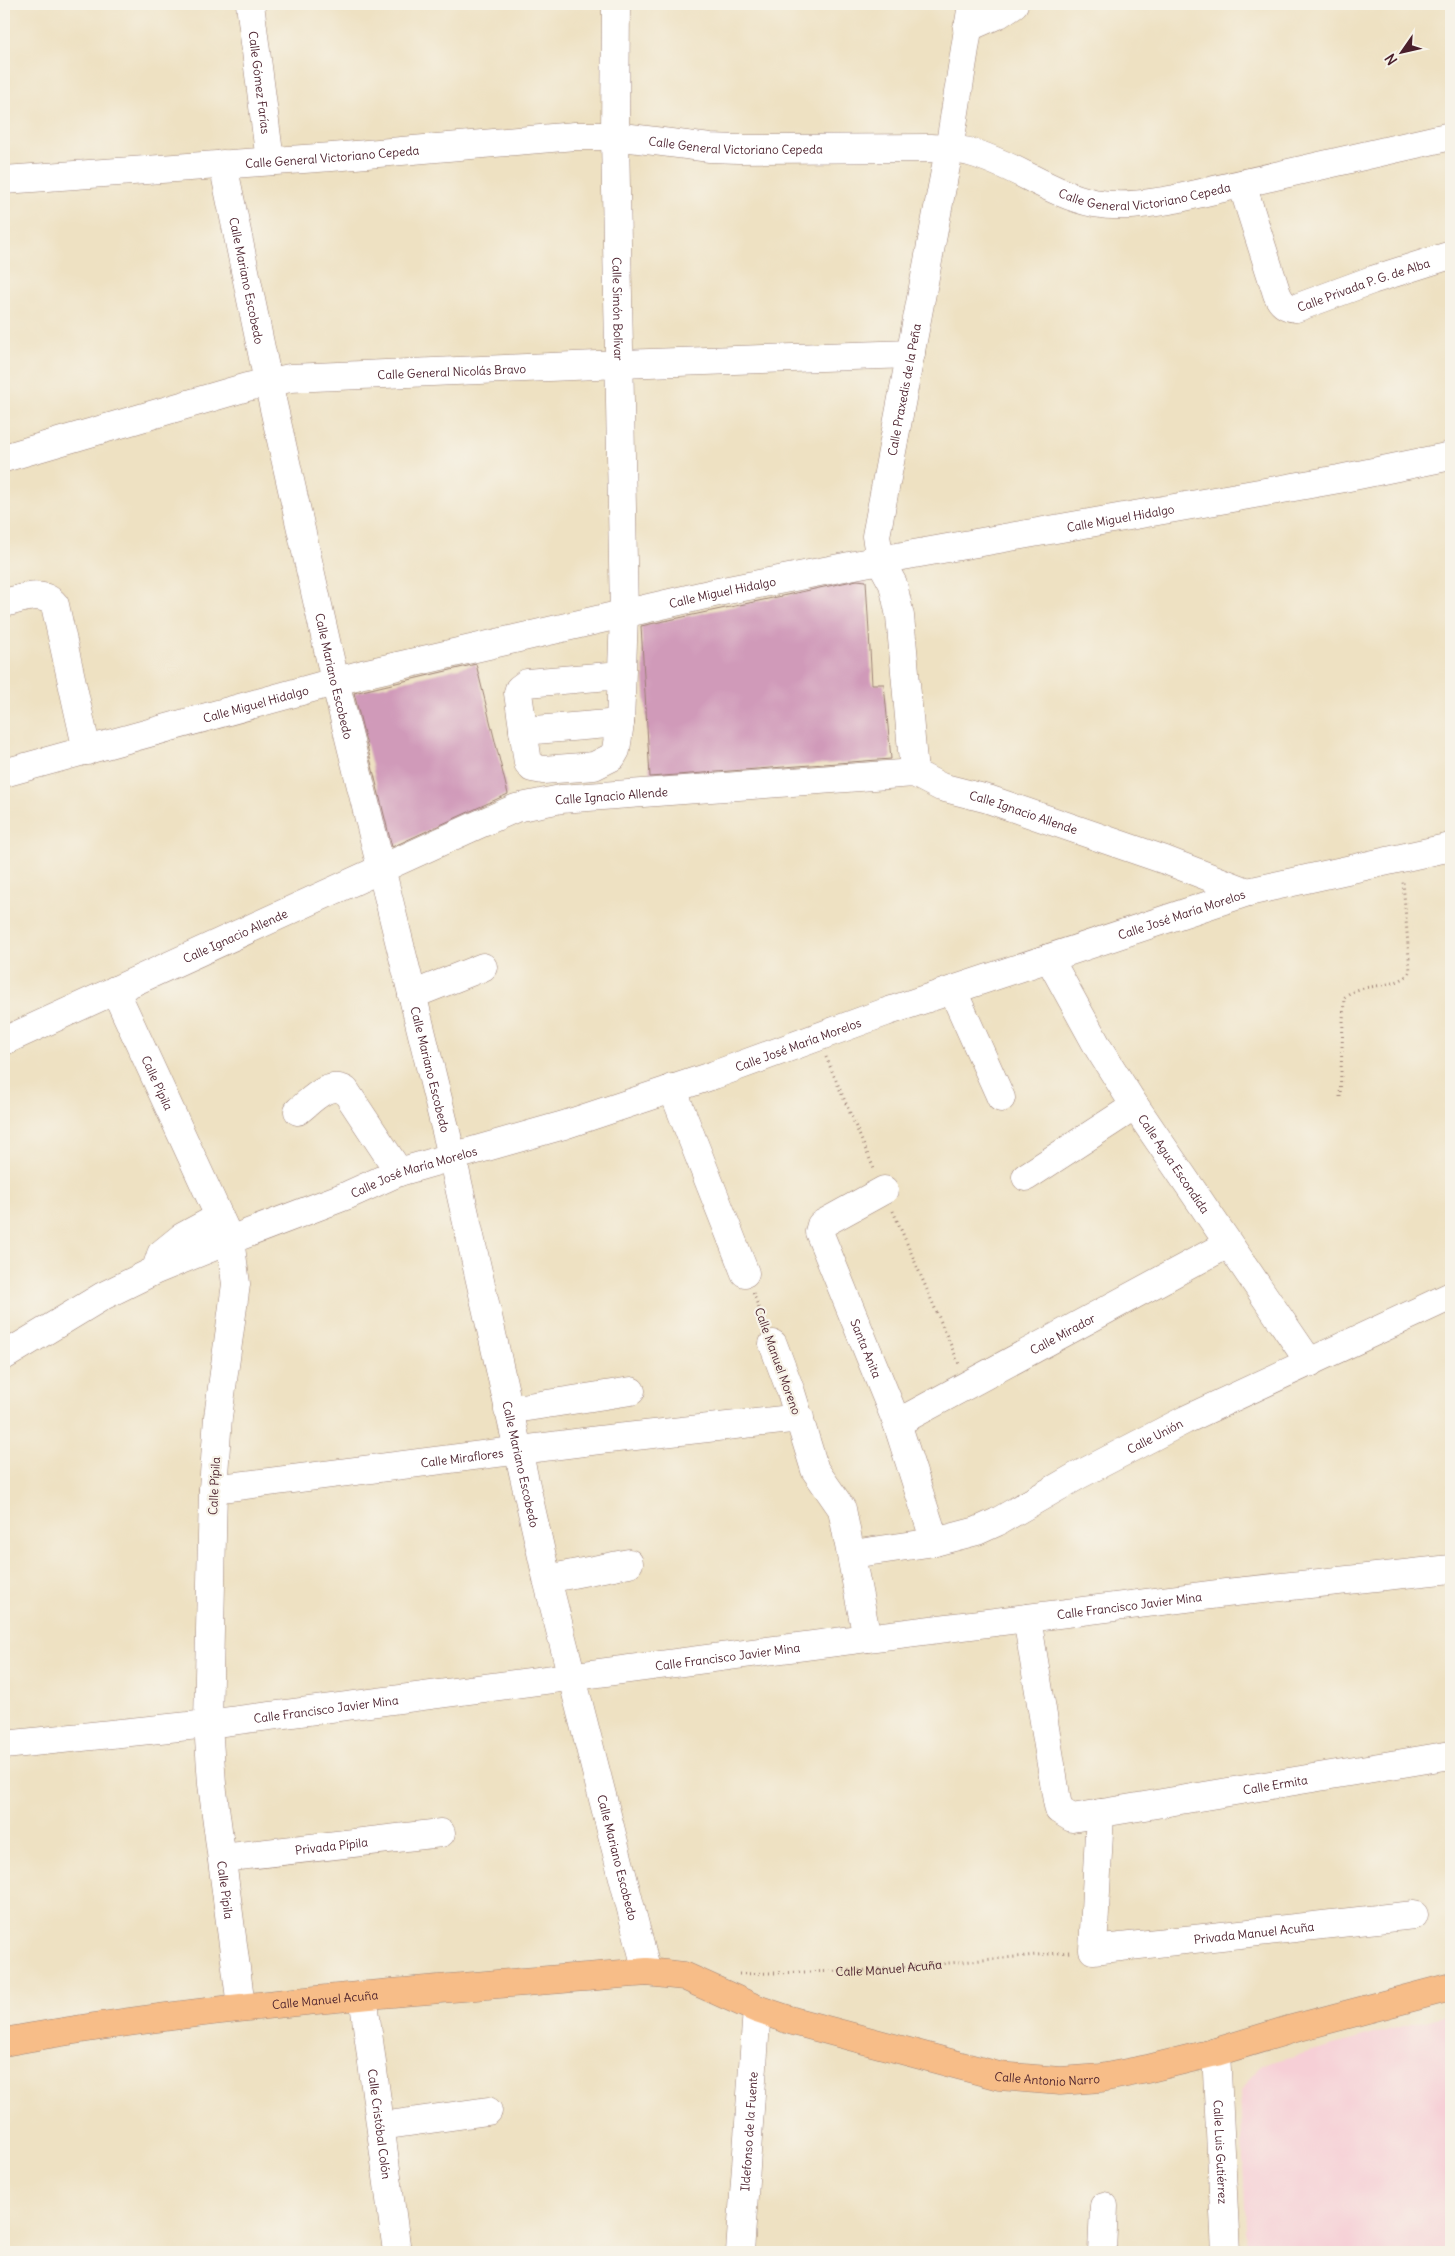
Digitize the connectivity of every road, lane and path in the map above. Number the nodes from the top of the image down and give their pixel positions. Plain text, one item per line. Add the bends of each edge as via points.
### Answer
1 (250, 4) edge
2 (616, 4) edge
3 (1014, 4) edge
4 (969, 16) edge
5 (616, 136) junction
6 (1451, 136) edge
7 (949, 150) junction
8 (270, 161) junction
9 (223, 164) junction
10 (4, 180) edge
11 (1242, 184) junction
12 (1451, 256) edge
13 (911, 354) junction
14 (621, 364) junction
15 (268, 382) junction
16 (1451, 456) edge
17 (4, 458) edge
18 (880, 560) junction
19 (4, 603) edge
20 (624, 615) junction
21 (621, 675) junction
22 (335, 681) junction
23 (620, 723) junction
24 (523, 731) junction
25 (87, 751) junction
26 (600, 765) junction
27 (4, 773) edge
28 (914, 773) junction
29 (600, 796) junction
30 (1451, 847) edge
31 (1401, 858) junction
32 (381, 869) junction
33 (1248, 892) junction
34 (1049, 958) junction
35 (483, 967) dead end
36 (115, 990) junction
37 (953, 991) junction
38 (412, 995) junction
39 (4, 1041) edge
40 (672, 1088) junction
41 (1340, 1097) dead end
42 (1001, 1098) dead end
43 (1135, 1106) junction
44 (298, 1111) dead end
45 (452, 1156) junction
46 (399, 1172) junction
47 (1026, 1177) dead end
48 (884, 1190) dead end
49 (224, 1228) junction
50 (1228, 1244) junction
51 (745, 1273) joint
52 (1451, 1296) edge
53 (773, 1344) joint
54 (4, 1356) edge
55 (1310, 1363) junction
56 (631, 1392) dead end
57 (508, 1410) junction
58 (800, 1418) junction
59 (897, 1423) junction
60 (518, 1451) junction
61 (214, 1490) junction
62 (935, 1542) junction
63 (852, 1554) junction
64 (629, 1563) dead end
65 (1451, 1569) edge
66 (548, 1579) junction
67 (1027, 1618) junction
68 (867, 1638) junction
69 (572, 1678) junction
70 (208, 1724) junction
71 (4, 1745) edge
72 (1451, 1755) edge
73 (1100, 1813) junction
74 (441, 1833) dead end
75 (222, 1858) junction
76 (1414, 1916) dead end
77 (1093, 1950) junction
78 (647, 1972) junction
79 (738, 1974) dead end
80 (1451, 1987) edge
81 (363, 1995) junction
82 (241, 2006) junction
83 (757, 2010) junction
84 (4, 2042) edge
85 (1216, 2052) junction
86 (488, 2110) dead end
87 (380, 2126) junction
88 (1104, 2206) dead end
89 (397, 2252) edge
90 (740, 2252) edge
91 (1102, 2252) edge
92 (1226, 2252) edge

1 - 8 street, Calle Gómez Farías
2 - 5 street, Calle Simón Bolívar
3 - 4 street via 999,14
4 - 7 street, Calle Praxedis de la Peña
5 - 7 street, Calle General Victoriano Cepeda via 729,149
5 - 8 street, Calle General Victoriano Cepeda via 538,138
5 - 14 street, Calle Simón Bolívar
6 - 11 street, Calle General Victoriano Cepeda
7 - 11 street, Calle General Victoriano Cepeda via 973,153 1069,196 1104,204 1147,205
7 - 13 street, Calle Praxedis de la Peña
8 - 9 street, Calle General Victoriano Cepeda
9 - 10 street, Calle General Victoriano Cepeda
9 - 15 street, Calle Mariano Escobedo
11 - 12 street, Calle Privada P. G. de Alba via 1277,294 1280,301 1290,307 1296,308
13 - 14 street, Calle General Nicolás Bravo
13 - 18 street, Calle Praxedis de la Peña via 876,524
14 - 15 street, Calle General Nicolás Bravo via 290,378
14 - 20 street, Calle Simón Bolívar
15 - 17 street, Calle General Nicolás Bravo
15 - 22 street, Calle Mariano Escobedo
16 - 18 street, Calle Miguel Hidalgo via 1339,479
18 - 20 street, Calle Miguel Hidalgo via 718,592
18 - 28 street, Calle Praxedis de la Peña via 893,584 900,616
19 - 25 street via 40,595 56,605
20 - 21 street, Calle Simón Bolívar
20 - 22 street, Calle Miguel Hidalgo
21 - 23 street, Calle Simón Bolívar
21 - 24 street via 522,685 518,693
22 - 25 street, Calle Miguel Hidalgo
22 - 32 street, Calle Mariano Escobedo
23 - 24 street
23 - 26 street, Calle Simón Bolívar via 616,750
24 - 26 street via 528,764 537,770
25 - 27 street, Calle Miguel Hidalgo
26 - 29 street
28 - 29 street, Calle Ignacio Allende
28 - 33 street, Calle Ignacio Allende via 941,787 988,799
29 - 32 street, Calle Ignacio Allende via 561,799 516,808
30 - 31 street, Calle José María Morelos
31 - 33 street, Calle José María Morelos
31 - 41 path via 1410,971 1403,980 1353,992 1344,998
32 - 36 street, Calle Ignacio Allende
32 - 38 street, Calle Mariano Escobedo
33 - 34 street, Calle José María Morelos
34 - 37 street, Calle José María Morelos
34 - 43 street, Calle Agua Escondida
35 - 38 street
36 - 39 street, Calle Ignacio Allende
36 - 49 street, Calle Pípila
37 - 40 street, Calle José María Morelos
37 - 42 street
38 - 45 street, Calle Mariano Escobedo
40 - 45 street, Calle José María Morelos via 564,1125
40 - 51 street
43 - 47 street
43 - 50 street, Calle Agua Escondida
44 - 46 street via 325,1090 339,1087 345,1090
45 - 46 street, Calle José María Morelos
45 - 57 street, Calle Mariano Escobedo
46 - 49 street, Calle José María Morelos via 348,1195
48 - 59 street, Santa Anita via 820,1225 819,1232
49 - 54 street, Calle José María Morelos via 182,1237 161,1254 156,1270 103,1296
49 - 61 street, Calle Pípila via 236,1284 218,1417
50 - 55 street, Calle Agua Escondida
50 - 59 street, Calle Mirador
51 - 53 path, Calle Manuel Moreno
52 - 55 street, Calle Unión
53 - 58 street, Calle Manuel Moreno
55 - 62 street, Calle Unión via 1135,1445 997,1522
56 - 57 street
57 - 60 street, Calle Mariano Escobedo
58 - 60 street, Calle Miraflores
58 - 63 street, Calle Manuel Moreno via 814,1470 842,1508
59 - 62 street, Santa Anita
60 - 61 street, Calle Miraflores
60 - 66 street, Calle Mariano Escobedo
61 - 70 street, Calle Pípila
62 - 63 street, Calle Unión
63 - 68 street, Calle Manuel Moreno
64 - 66 street
65 - 67 street, Calle Francisco Javier Mina
66 - 69 street, Calle Mariano Escobedo
67 - 68 street, Calle Francisco Javier Mina
67 - 73 street, Calle Ermita via 1059,1810 1072,1818
68 - 69 street, Calle Francisco Javier Mina
69 - 70 street, Calle Francisco Javier Mina
69 - 78 street, Calle Mariano Escobedo
70 - 71 street, Calle Francisco Javier Mina
70 - 75 street, Calle Pípila
72 - 73 street, Calle Ermita
73 - 77 street
74 - 75 street, Privada Pípila
75 - 82 street, Calle Pípila
76 - 77 street, Privada Manuel Acuña
77 - 79 path, Calle Manuel Acuña via 873,1970
78 - 81 main road, Calle Manuel Acuña
78 - 83 main road, Calle Antonio Narro via 684,1976
80 - 85 main road, Calle Antonio Narro
81 - 82 main road, Calle Manuel Acuña
81 - 87 street, Calle Cristóbal Colón
82 - 84 main road, Calle Manuel Acuña via 89,2026
83 - 85 main road, Calle Antonio Narro via 999,2076 1060,2081 1101,2078
83 - 90 street, Ildefonso de la Fuente
85 - 92 street, Calle Luis Gutiérrez
86 - 87 street
87 - 89 street, Calle Cristóbal Colón
88 - 91 street

